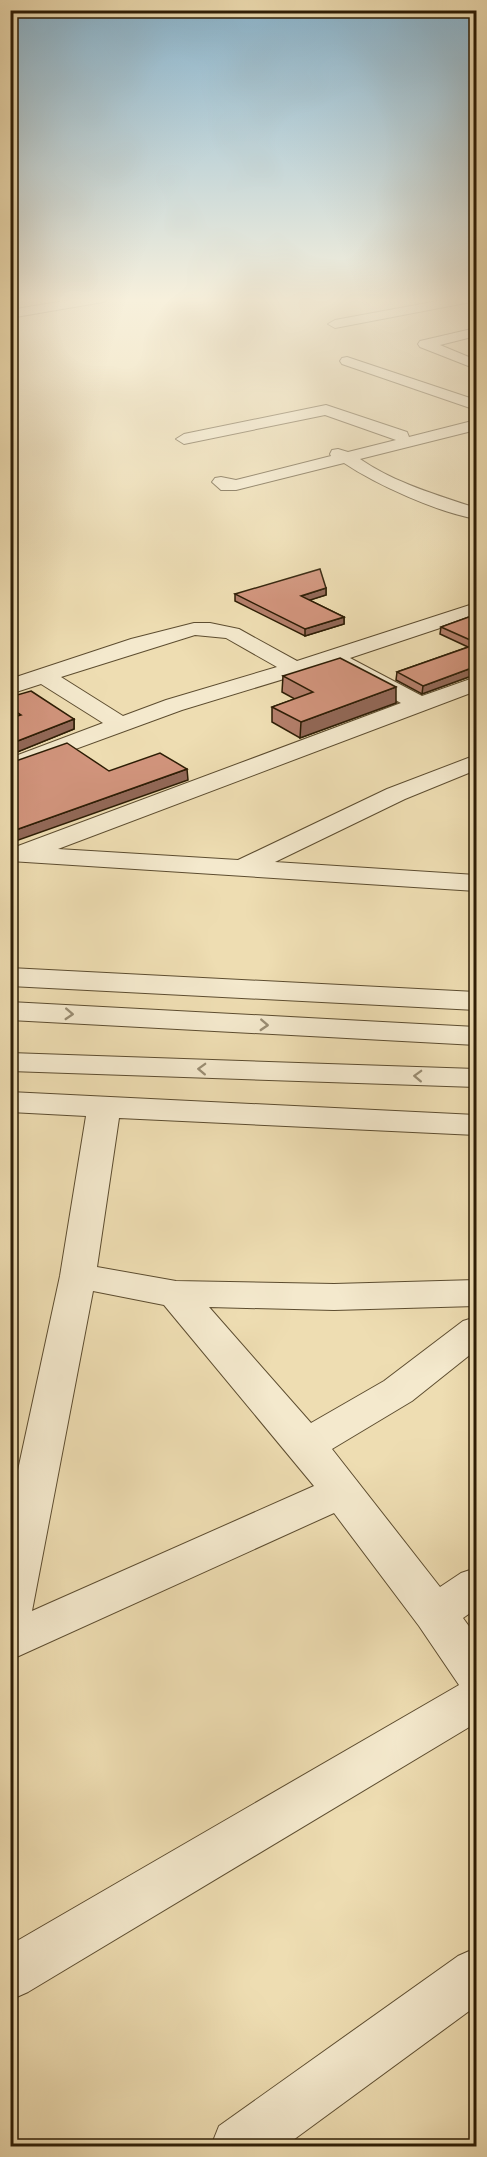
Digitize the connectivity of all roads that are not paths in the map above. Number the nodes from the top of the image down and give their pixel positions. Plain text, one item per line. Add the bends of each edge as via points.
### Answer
1 (420, 399) edge
2 (435, 399) edge
3 (476, 416) edge
4 (401, 436) junction
5 (184, 439) dead end
6 (342, 456) junction
7 (467, 492) dead end
8 (438, 501) junction
9 (477, 514) edge
10 (477, 609) edge
11 (332, 657) junction
12 (296, 669) junction
13 (44, 676) junction
14 (477, 684) edge
15 (10, 687) edge
16 (420, 704) junction
17 (121, 725) junction
18 (477, 762) edge
19 (10, 766) edge
20 (14, 855) edge
21 (242, 869) junction
22 (477, 883) edge
23 (10, 977) edge
24 (477, 1001) edge
25 (10, 1011) edge
26 (477, 1036) edge
27 (10, 1062) edge
28 (477, 1078) edge
29 (10, 1102) edge
30 (104, 1107) junction
31 (477, 1125) edge
32 (78, 1276) junction
33 (477, 1293) edge
34 (176, 1294) junction
35 (477, 1330) edge
36 (306, 1445) junction
37 (340, 1492) junction
38 (477, 1586) edge
39 (10, 1612) edge
40 (435, 1613) junction
41 (10, 1641) edge
42 (477, 1672) edge
43 (477, 1699) edge
44 (10, 1974) edge
45 (477, 1974) edge
46 (239, 2146) edge

1 - 3 street
2 - 3 street
3 - 4 street
3 - 6 street
4 - 5 street via 326,410
4 - 6 street
6 - 6 street via 231,486 220,483
6 - 8 street via 368,472
7 - 8 street
8 - 9 street
10 - 11 street
11 - 12 street
11 - 16 street
12 - 13 street via 232,633 210,628 139,644
12 - 17 street
13 - 15 street
13 - 17 street
14 - 16 street
16 - 20 street
17 - 19 street
18 - 21 street via 396,795
20 - 21 street
21 - 22 street
23 - 24 street
25 -> 26 street
28 -> 27 street
29 - 30 street
30 - 31 street
30 - 32 street
32 - 34 street
32 - 39 street
33 - 34 street via 334,1297
34 - 36 street
35 - 36 street via 398,1391
36 - 37 street
37 - 40 street
37 - 41 street
38 - 40 street
40 - 42 street
43 - 44 street
45 - 46 street

